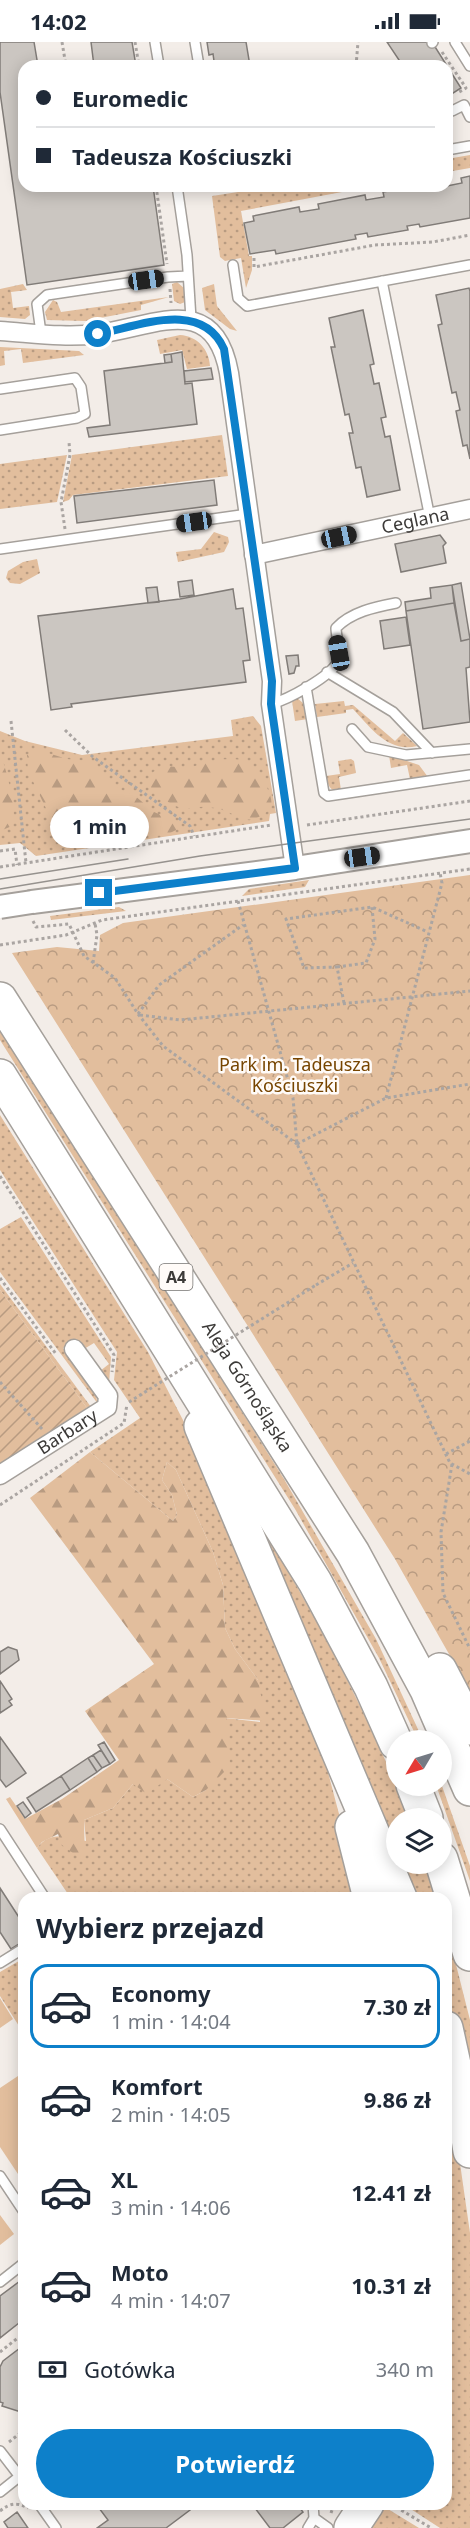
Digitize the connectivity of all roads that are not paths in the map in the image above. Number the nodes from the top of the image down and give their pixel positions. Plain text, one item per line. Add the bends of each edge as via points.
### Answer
1 (155, 42) edge
2 (195, 42) edge
3 (455, 42) edge
4 (158, 60) edge
5 (198, 60) edge
6 (470, 66) edge
7 (453, 110) edge
8 (470, 117) edge
9 (470, 146) edge
10 (453, 149) edge
11 (178, 192) edge
12 (232, 265) dead end
13 (470, 265) edge
14 (188, 276) junction
15 (382, 281) junction
16 (190, 320) junction
17 (0, 331) edge
18 (41, 333) junction
19 (0, 389) edge
20 (0, 430) edge
21 (470, 509) edge
22 (248, 514) junction
23 (430, 518) junction
24 (0, 549) edge
25 (254, 555) junction
26 (396, 603) dead end
27 (327, 672) junction
28 (306, 687) junction
29 (271, 704) junction
30 (352, 729) dead end
31 (470, 749) edge
32 (432, 753) junction
33 (470, 775) edge
34 (470, 841) edge
35 (295, 868) junction
36 (0, 907) edge
37 (0, 999) edge
38 (0, 1076) edge
39 (159, 1328) junction
40 (68, 1355) road end
41 (0, 1475) edge
42 (353, 1553) junction
43 (470, 1728) edge
44 (390, 1730) edge
45 (328, 1732) junction
46 (470, 1789) edge
47 (0, 1829) edge
48 (446, 1874) edge
49 (41, 1892) edge
50 (368, 1892) edge
51 (397, 1892) edge
52 (451, 1892) edge
53 (452, 1895) edge
54 (18, 1952) edge
55 (470, 1954) edge
56 (0, 1963) edge
57 (452, 2054) edge
58 (470, 2151) edge
59 (0, 2176) edge
60 (18, 2203) edge
61 (18, 2268) edge
62 (0, 2282) edge
63 (0, 2451) edge
64 (18, 2474) edge
65 (18, 2481) edge
66 (0, 2492) edge
67 (39, 2510) edge
68 (314, 2510) edge
69 (363, 2510) edge
70 (315, 2518) junction
71 (56, 2528) edge
72 (308, 2528) edge
73 (328, 2528) edge
74 (351, 2528) edge

1 - 4 lane
2 - 5 lane
3 - 6 lane
7 - 8 lane via 464,105
9 - 10 lane
11 - 14 lane
12 - 15 lane via 238,298 247,306
13 - 15 lane
14 - 16 lane
14 - 18 lane via 47,295 37,304
15 - 23 lane
16 - 18 street via 91,334
16 - 22 street via 212,331 225,354
17 - 18 street
19 - 20 lane via 75,378 81,387 85,414
21 - 23 street, Ceglana
22 - 24 lane
22 - 25 street
23 - 25 street, Ceglana
25 - 29 street via 272,681
26 - 27 lane via 368,609 341,622 336,628 338,660
27 - 28 lane
27 - 32 lane via 393,712
28 - 29 lane via 289,699
28 - 33 lane via 324,793 328,796
29 - 35 street
30 - 32 lane via 373,749 406,755
31 - 32 lane
34 - 35 street
35 - 36 street, bridge via 32,912
37 - 42 highway, Aleja Górnośląska / A4
38 - 39 highway, A4
39 - 44 highway, A4 via 315,1582
39 - 45 highway
40 - 41 street, Barbary via 108,1396 107,1407
42 - 43 highway via 428,1648
42 - 46 highway, Aleja Górnośląska / A4 via 427,1690
45 - 50 highway
45 - 51 highway
47 - 49 lane
48 - 52 highway
53 - 55 highway
54 - 56 lane
57 - 58 highway
59 - 60 lane
61 - 62 lane
63 - 64 lane
65 - 66 lane
67 - 71 lane
68 - 70 lane
69 - 74 highway
70 - 72 lane
70 - 73 lane

